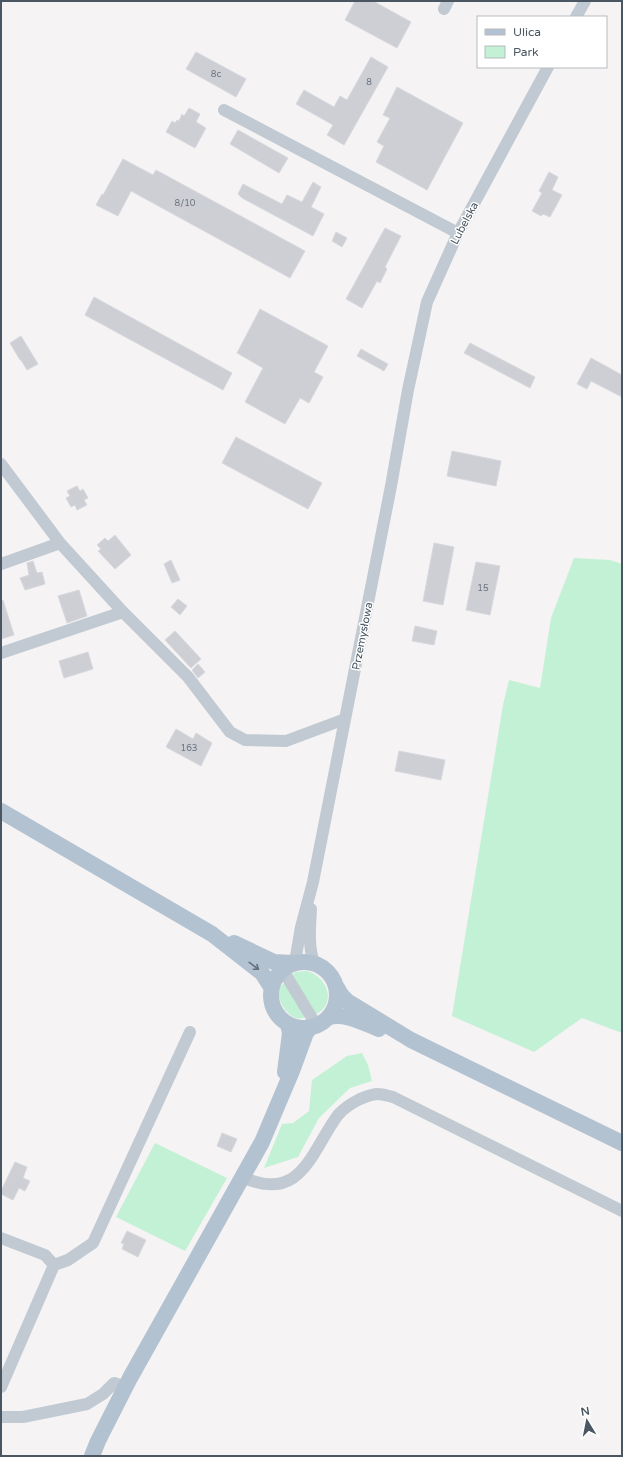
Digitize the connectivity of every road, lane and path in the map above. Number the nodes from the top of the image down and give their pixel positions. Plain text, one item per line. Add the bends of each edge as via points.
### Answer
1 (585, 1) edge
2 (577, 16) edge
3 (547, 68) edge
4 (224, 110) dead end
5 (458, 233) junction
6 (408, 390) joint
7 (1, 464) edge
8 (60, 543) junction
9 (1, 564) edge
10 (123, 612) junction
11 (1, 653) edge
12 (345, 719) junction
13 (1, 811) edge
14 (313, 882) junction
15 (212, 934) junction
16 (314, 962) junction
17 (287, 966) junction
18 (336, 986) junction
19 (271, 987) junction
20 (288, 1024) junction
21 (318, 1024) junction
22 (190, 1032) dead end
23 (411, 1040) junction
24 (282, 1093) junction
25 (622, 1143) edge
26 (242, 1177) junction
27 (622, 1211) edge
28 (1, 1238) edge
29 (54, 1264) junction
30 (1, 1387) edge
31 (125, 1387) junction
32 (1, 1417) edge
33 (92, 1456) edge

1 - 2 street
3 - 5 street, Lubelska
4 - 5 street
5 - 6 street, Lubelska via 427,302
6 - 12 street, Przemysłowa
7 - 8 street
8 - 9 street
8 - 10 street
10 - 11 street
10 - 12 street via 188,677 235,735 246,740 286,741
12 - 14 street, Przemysłowa
13 - 15 main road
14 - 16 street, Przemysłowa via 310,937
14 - 17 street, Przemysłowa via 296,956
15 - 17 main road
15 -> 19 main road via 262,973
16 - 17 main road via 303,961
16 - 18 main road via 332,976
17 - 19 main road via 275,977
17 - 21 street
18 - 21 main road via 335,1008
18 - 23 main road via 347,1001
19 - 20 main road via 270,998 273,1008 279,1018
20 - 21 main road via 298,1028
20 - 24 main road via 290,1033
21 - 23 main road via 336,1016 345,1016
21 - 24 main road via 306,1033
22 - 29 street via 93,1244 68,1260
23 - 25 main road
24 - 26 main road via 262,1142
26 - 27 street via 254,1183 270,1185 286,1182 298,1175 310,1162 339,1114 351,1103 378,1094 393,1097
26 - 31 main road
28 - 29 street via 46,1255
29 - 30 street
31 - 32 street via 114,1383 87,1404 73,1408 23,1417
31 - 33 main road

